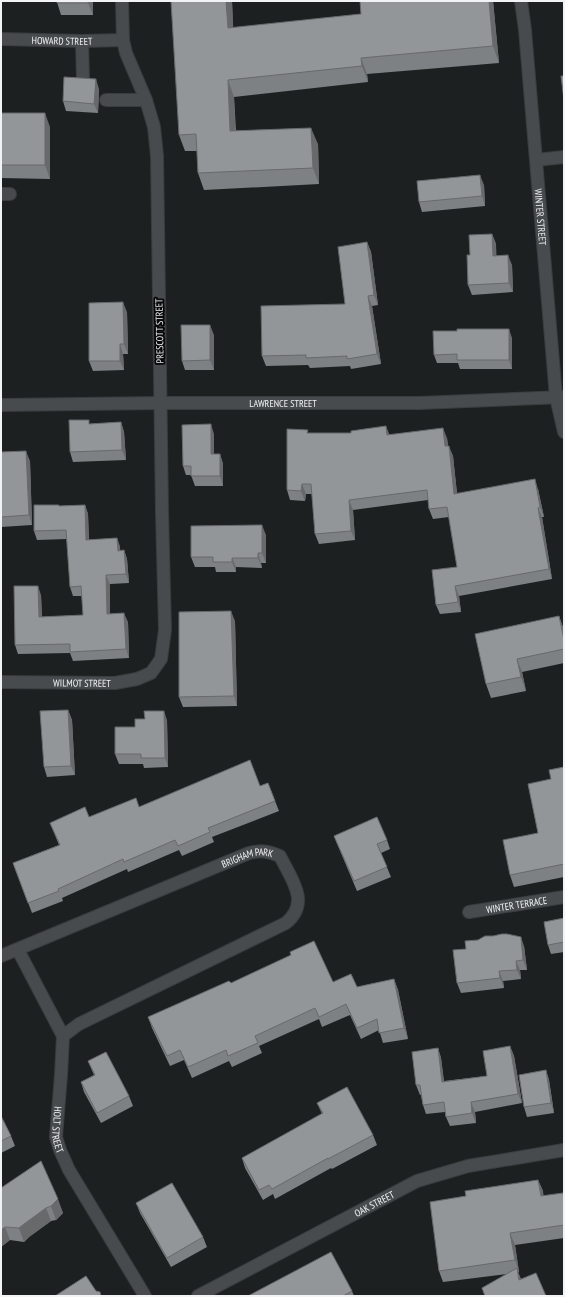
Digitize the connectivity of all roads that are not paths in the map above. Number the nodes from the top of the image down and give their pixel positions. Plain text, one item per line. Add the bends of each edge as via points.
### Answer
1 (122, 1) edge
2 (521, 1) edge
3 (1, 39) edge
4 (123, 40) junction
5 (82, 41) junction
6 (83, 80) edge
7 (106, 100) dead end
8 (146, 100) junction
9 (564, 157) edge
10 (536, 160) junction
11 (560, 397) edge
12 (161, 403) junction
13 (1, 405) edge
14 (564, 432) edge
15 (157, 665) joint
16 (1, 682) edge
17 (564, 897) edge
18 (469, 912) dead end
19 (18, 950) junction
20 (1, 956) edge
21 (63, 1036) junction
22 (564, 1150) edge
23 (145, 1296) edge
24 (198, 1296) edge

1 - 4 street, PRESCOTT STREET
2 - 10 street, WINTER STREET
3 - 5 street, HOWARD STREET
4 - 5 street, HOWARD STREET
4 - 8 street, PRESCOTT STREET
5 - 6 street
7 - 8 street
8 - 12 street, PRESCOTT STREET via 154,127 157,156
9 - 10 street
10 - 11 street, WINTER STREET
11 - 12 street, LAWRENCE STREET via 420,403
11 - 14 street, WINTER STREET
12 - 13 street, LAWRENCE STREET
12 - 15 street, PRESCOTT STREET via 165,630 161,659
15 - 16 street, WILMOT STREET via 151,673 138,679 115,683
17 - 18 street, WINTER TERRACE
19 - 20 street, BRIGHAM PARK
19 - 21 street
19 - 21 street, BRIGHAM PARK via 249,853 260,850 280,856 299,894 299,906 294,916 286,923 79,1024
21 - 23 street, HOLT STREET via 56,1137 60,1150 69,1170
22 - 24 street, OAK STREET via 468,1166 417,1181

